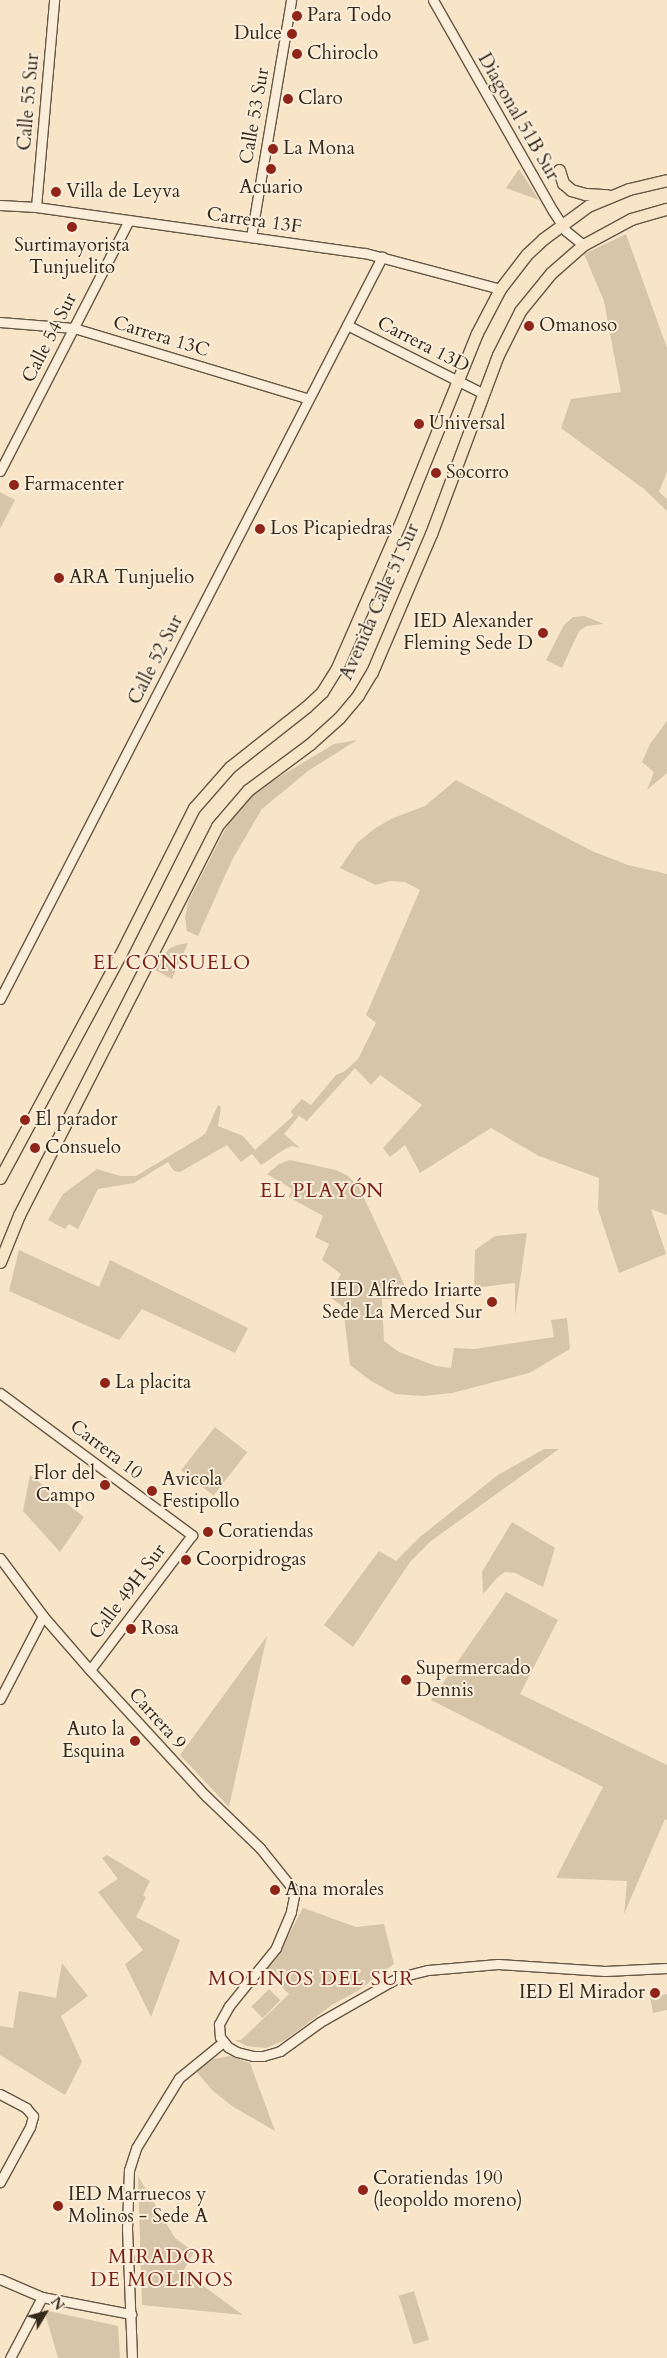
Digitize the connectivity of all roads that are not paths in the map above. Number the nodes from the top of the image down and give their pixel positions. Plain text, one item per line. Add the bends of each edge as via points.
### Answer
1 (54, 0) edge
2 (291, 0) edge
3 (433, 0) edge
4 (559, 170) dead end
5 (667, 180) edge
6 (612, 194) junction
7 (0, 205) edge
8 (36, 206) junction
9 (667, 209) edge
10 (129, 220) junction
11 (561, 224) junction
12 (250, 237) junction
13 (582, 245) junction
14 (382, 257) junction
15 (500, 289) junction
16 (0, 322) edge
17 (347, 325) junction
18 (74, 328) junction
19 (457, 380) junction
20 (484, 394) junction
21 (309, 399) junction
22 (0, 471) edge
23 (0, 999) edge
24 (0, 1178) edge
25 (0, 1262) edge
26 (0, 1393) edge
27 (192, 1535) joint
28 (0, 1558) edge
29 (43, 1616) junction
30 (90, 1670) junction
31 (0, 1699) edge
32 (667, 1968) edge
33 (223, 2042) junction
34 (0, 2094) edge
35 (0, 2182) edge
36 (0, 2279) edge
37 (42, 2297) junction
38 (131, 2314) junction
39 (10, 2358) edge
40 (132, 2358) edge

1 - 8 street, Calle 55 Sur
2 - 12 street, Calle 53 Sur
3 - 11 street, Diagonal 51B Sur
4 - 6 main road via 563,183 576,192
5 - 6 main road
6 - 11 main road, Avenida Calle 51 Sur
7 - 8 street, Carrera 13F
8 - 10 street, Carrera 13F
9 - 13 main road, Avenida Calle 51 Sur via 631,219
10 - 12 street, Carrera 13F
10 - 18 street, Calle 54 Sur
11 - 13 street, Diagonal 51B Sur
11 - 15 main road, Avenida Calle 51 Sur via 528,254
12 - 14 street, Carrera 13F
13 - 20 main road, Avenida Calle 51 Sur via 551,273 520,311 501,348
14 - 15 street, Carrera 13F
14 - 17 street, Calle 52 Sur
15 - 19 main road, Avenida Calle 51 Sur
16 - 18 street, Carrera 13C
17 - 19 street, Carrera 13D
17 - 21 street, Calle 52 Sur
18 - 21 street, Carrera 13C
18 - 22 street, Calle 54 Sur
19 - 20 street, Carrera 13D
19 - 24 main road, Avenida Calle 51 Sur via 365,607 332,677 306,708 222,775 194,808 120,955
20 - 25 main road, Avenida Calle 51 Sur via 372,672 339,718 248,790 217,826 16,1221
21 - 23 street, Calle 52 Sur
26 - 27 street, Carrera 10
27 - 30 street, Calle 49H Sur
28 - 29 street, Carrera 9
29 - 30 street, Carrera 9
29 - 31 street
30 - 33 street, Carrera 9 via 206,1796 260,1848 288,1881 294,1896 276,1948 224,2014 219,2031
32 - 33 street via 605,1971 482,1964 446,1967 408,1974 390,1982 335,2013 280,2051 253,2056 237,2052
33 - 38 street via 179,2078 132,2158 127,2187
34 - 35 street via 26,2108 33,2116
36 - 37 street
37 - 38 street
37 - 39 street
38 - 40 street

